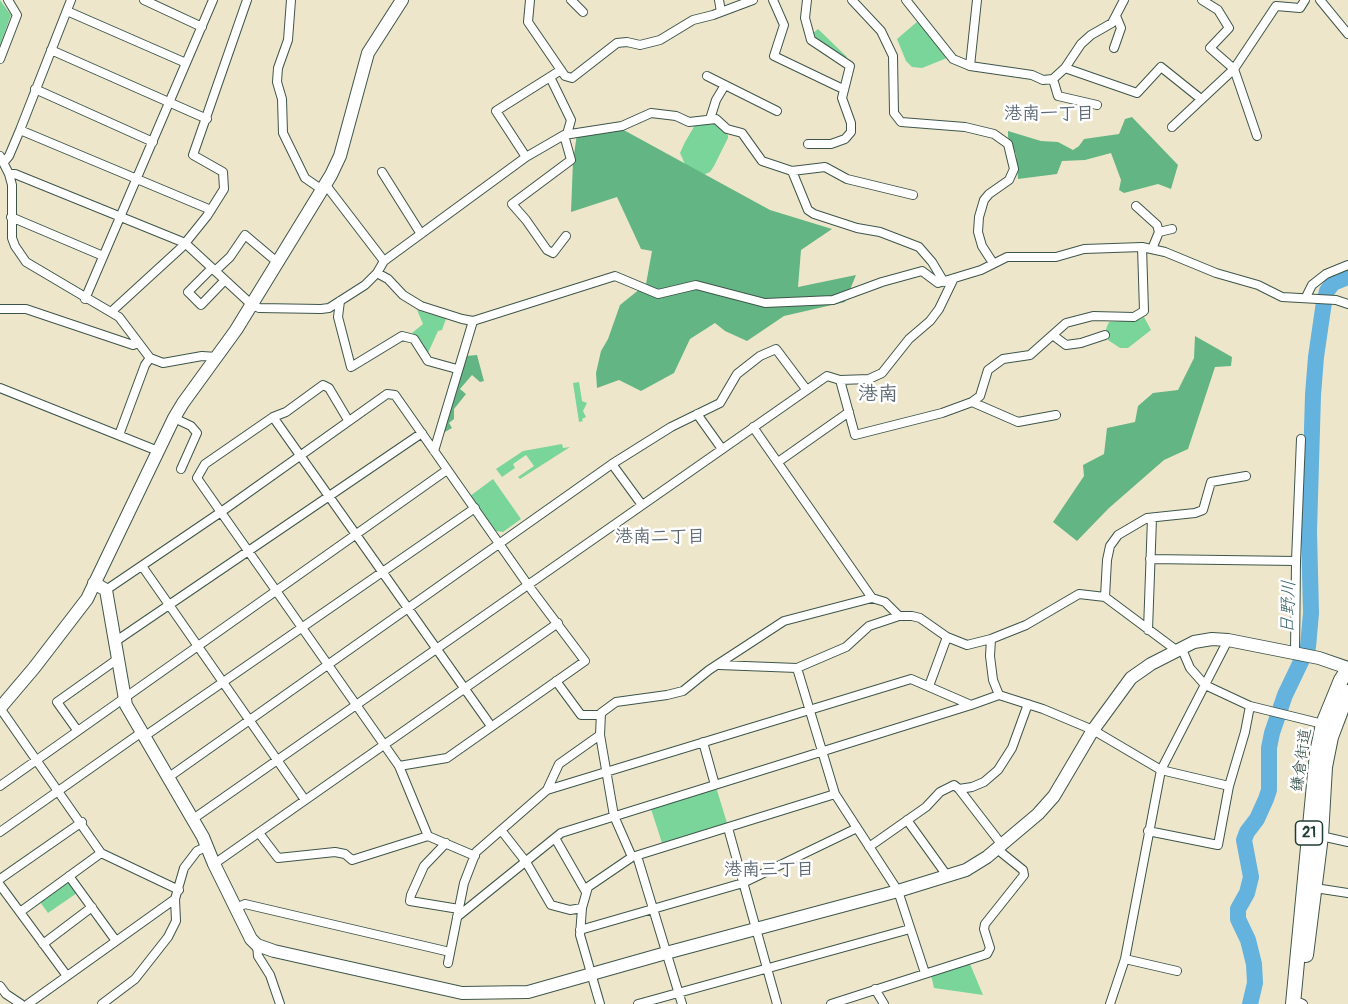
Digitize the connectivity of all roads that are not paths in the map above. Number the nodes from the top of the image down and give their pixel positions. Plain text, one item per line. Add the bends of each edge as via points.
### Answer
1 (8, 0) edge
2 (71, 0) edge
3 (144, 0) edge
4 (213, 0) edge
5 (247, 0) edge
6 (291, 0) edge
7 (402, 0) edge
8 (530, 0) edge
9 (571, 0) edge
10 (719, 0) edge
11 (753, 0) edge
12 (773, 0) edge
13 (807, 0) edge
14 (852, 0) edge
15 (906, 0) edge
16 (977, 0) edge
17 (1124, 0) edge
18 (1202, 0) edge
19 (1305, 0) edge
20 (1320, 0) edge
21 (163, 4) edge
22 (67, 11) junction
23 (583, 12) dead end
24 (721, 12) junction
25 (1116, 16) junction
26 (202, 27) junction
27 (1348, 34) edge
28 (1114, 48) dead end
29 (51, 50) junction
30 (0, 57) edge
31 (186, 63) junction
32 (970, 66) junction
33 (1065, 68) junction
34 (1234, 69) junction
35 (561, 70) junction
36 (707, 76) dead end
37 (549, 77) junction
38 (1053, 79) junction
39 (725, 85) junction
40 (35, 89) junction
41 (843, 89) junction
42 (1201, 99) junction
43 (170, 103) junction
44 (1098, 105) dead end
45 (777, 111) dead end
46 (710, 119) junction
47 (207, 120) junction
48 (1172, 127) dead end
49 (20, 130) junction
50 (566, 134) junction
51 (1257, 136) dead end
52 (153, 142) junction
53 (808, 144) dead end
54 (526, 157) junction
55 (2, 159) edge
56 (792, 171) junction
57 (382, 172) dead end
58 (9, 174) junction
59 (137, 178) junction
60 (323, 187) junction
61 (913, 195) dead end
62 (1136, 206) dead end
63 (211, 210) junction
64 (120, 216) junction
65 (11, 217) junction
66 (1172, 229) dead end
67 (1159, 232) junction
68 (421, 234) junction
69 (566, 236) dead end
70 (185, 243) junction
71 (1142, 247) junction
72 (1152, 249) junction
73 (103, 256) junction
74 (384, 261) junction
75 (277, 262) junction
76 (993, 263) junction
77 (1348, 265) edge
78 (213, 269) junction
79 (377, 273) junction
80 (225, 280) junction
81 (949, 281) junction
82 (1309, 298) junction
83 (86, 299) junction
84 (340, 302) junction
85 (252, 304) junction
86 (1348, 304) edge
87 (0, 309) edge
88 (111, 312) junction
89 (473, 321) junction
90 (1105, 335) dead end
91 (1054, 336) junction
92 (138, 343) junction
93 (217, 357) junction
94 (150, 358) junction
95 (457, 369) junction
96 (840, 380) junction
97 (0, 388) edge
98 (806, 389) junction
99 (972, 402) junction
100 (849, 412) junction
101 (697, 414) junction
102 (1056, 415) dead end
103 (273, 417) junction
104 (174, 418) junction
105 (348, 420) junction
106 (753, 427) junction
107 (422, 433) junction
108 (119, 435) junction
109 (1301, 439) dead end
110 (722, 449) junction
111 (158, 451) junction
112 (434, 451) junction
113 (300, 455) junction
114 (778, 462) junction
115 (612, 464) junction
116 (181, 469) dead end
117 (447, 470) junction
118 (1246, 476) dead end
119 (329, 496) junction
120 (642, 505) junction
121 (475, 508) junction
122 (221, 512) junction
123 (1152, 518) junction
124 (356, 534) junction
125 (499, 543) junction
126 (249, 551) junction
127 (1150, 559) junction
128 (1296, 561) junction
129 (142, 566) junction
130 (382, 572) junction
131 (94, 583) junction
132 (528, 585) junction
133 (106, 590) junction
134 (276, 590) junction
135 (1105, 597) junction
136 (872, 598) junction
137 (169, 605) junction
138 (409, 609) junction
139 (899, 616) junction
140 (558, 623) junction
141 (302, 627) junction
142 (1149, 630) junction
143 (947, 637) junction
144 (991, 639) junction
145 (1228, 640) junction
146 (116, 641) junction
147 (197, 645) junction
148 (436, 649) junction
149 (1178, 649) junction
150 (1297, 653) junction
151 (119, 658) junction
152 (329, 665) junction
153 (718, 665) junction
154 (797, 668) junction
155 (1348, 668) edge
156 (556, 681) junction
157 (223, 682) junction
158 (1205, 685) junction
159 (929, 686) junction
160 (465, 688) junction
161 (1348, 692) edge
162 (999, 695) junction
163 (123, 697) junction
164 (1028, 704) junction
165 (356, 705) junction
166 (971, 705) junction
167 (1250, 706) junction
168 (0, 708) edge
169 (809, 709) junction
170 (601, 715) junction
171 (250, 720) junction
172 (1323, 724) junction
173 (491, 726) junction
174 (77, 730) junction
175 (1093, 730) junction
176 (143, 734) junction
177 (600, 735) junction
178 (703, 742) junction
179 (385, 745) junction
180 (822, 752) junction
181 (37, 759) junction
182 (277, 760) junction
183 (399, 766) junction
184 (1161, 770) junction
185 (606, 771) junction
186 (169, 777) junction
187 (715, 785) junction
188 (0, 786) edge
189 (1229, 786) junction
190 (959, 789) junction
191 (59, 790) junction
192 (547, 790) junction
193 (835, 794) junction
194 (305, 801) junction
195 (614, 816) junction
196 (193, 819) junction
197 (907, 820) junction
198 (82, 822) junction
199 (728, 828) junction
200 (857, 828) junction
201 (501, 830) junction
202 (1148, 831) junction
203 (0, 832) edge
204 (259, 833) junction
205 (428, 836) junction
206 (1320, 836) junction
207 (555, 838) junction
208 (446, 843) junction
209 (1348, 843) edge
210 (207, 846) junction
211 (869, 846) junction
212 (999, 847) junction
213 (101, 853) junction
214 (475, 856) junction
215 (635, 857) junction
216 (526, 861) junction
217 (214, 864) junction
218 (69, 876) junction
219 (948, 877) junction
220 (0, 879) edge
221 (743, 883) junction
222 (0, 885) edge
223 (1315, 888) junction
224 (179, 890) junction
225 (898, 891) junction
226 (586, 892) junction
227 (1348, 893) edge
228 (175, 899) junction
229 (92, 907) junction
230 (236, 908) junction
231 (582, 908) junction
232 (653, 909) junction
233 (20, 912) junction
234 (458, 913) junction
235 (756, 929) junction
236 (910, 929) junction
237 (580, 930) junction
238 (116, 941) junction
239 (43, 944) junction
240 (257, 945) junction
241 (450, 952) junction
242 (666, 952) junction
243 (1125, 959) junction
244 (448, 963) dead end
245 (768, 968) junction
246 (1177, 971) dead end
247 (925, 973) junction
248 (591, 974) junction
249 (67, 976) junction
250 (0, 986) edge
251 (875, 989) junction
252 (678, 993) junction
253 (854, 1000) edge
254 (21, 1004) edge
255 (28, 1004) edge
256 (102, 1004) edge
257 (280, 1004) edge
258 (600, 1004) edge
259 (640, 1004) edge
260 (682, 1004) edge
261 (777, 1004) edge
262 (831, 1004) edge
263 (884, 1004) edge
264 (1110, 1004) edge
265 (1293, 1004) edge
266 (1302, 1004) edge

1 - 30 street via 17,15
2 - 22 street
3 - 21 street
4 - 26 street
5 - 47 street
6 - 60 street via 288,40 277,82 283,133 305,178
7 - 60 street via 368,53 340,156
8 - 35 street via 528,22
9 - 23 street
10 - 24 street
11 - 24 street
12 - 41 street via 784,25 774,56
13 - 41 street via 805,18 811,40 850,66
14 - 76 street via 881,31 893,56 894,113 901,122 965,127 994,134 1008,144 1014,169 1010,180 984,200 979,217 982,246
15 - 32 street via 953,59
16 - 32 street
17 - 25 street
18 - 34 street via 1218,10 1229,28 1210,48
19 - 34 street via 1300,8 1276,6
20 - 27 street
21 - 26 street
22 - 29 street
22 - 31 street
24 - 35 street via 693,20 660,40 640,45 617,43 572,78
25 - 28 street via 1121,28
25 - 33 street via 1108,27 1081,44
26 - 31 street
29 - 40 street
29 - 43 street
31 - 43 street
32 - 38 street
33 - 38 street
33 - 42 street via 1137,93 1161,67
34 - 42 street
34 - 51 street
35 - 37 street
36 - 39 street
37 - 50 street via 571,120
37 - 54 street via 496,111
38 - 44 street via 1058,96
39 - 45 street
39 - 46 street
40 - 49 street
40 - 52 street
41 - 53 street via 851,132 831,144
42 - 48 street
43 - 47 street
43 - 52 street
46 - 50 street via 688,122 651,113 622,126
46 - 56 street via 742,133 762,161
47 - 63 street via 193,155 224,172 224,189
49 - 55 street via 9,156
49 - 59 street
50 - 54 street
50 - 69 street via 571,160 512,204 547,250 553,253
52 - 59 street
54 - 68 street
55 - 58 street
56 - 61 street via 825,167 847,179
56 - 81 street via 808,210 919,247
57 - 68 street
58 - 64 street
58 - 65 street
59 - 63 street
59 - 64 street
60 - 74 street
60 - 75 street
62 - 67 street via 1153,220
63 - 70 street
64 - 70 street
64 - 73 street
65 - 73 street
65 - 83 street via 12,238 26,262
66 - 67 street
67 - 72 street
68 - 74 street
70 - 78 street
70 - 88 street
71 - 72 street
71 - 76 street via 1084,249 1056,257 1007,257
71 - 91 street via 1144,311 1134,317 1093,316 1066,323
72 - 82 street via 1282,297
73 - 83 street
74 - 79 street
75 - 78 street via 245,235 230,257
75 - 85 street
76 - 81 street
77 - 82 street via 1326,273 1312,285
78 - 80 street
78 - 80 street via 188,292 201,305
79 - 84 street
79 - 89 street via 421,306
80 - 85 street
81 - 89 street via 938,283 922,271 833,300 765,303 696,285 658,294 615,276
81 - 96 street via 939,309 882,373 869,379
82 - 86 street
83 - 88 street
84 - 85 street via 321,309 259,308
84 - 95 street via 338,317 351,367 402,336 414,339 428,361
85 - 93 street
87 - 92 street via 26,309 133,345
88 - 92 street
89 - 95 street
90 - 91 street via 1066,345
91 - 99 street via 1030,355 1003,359 988,369 980,396
92 - 94 street
93 - 94 street via 163,363
93 - 104 street
94 - 108 street
95 - 112 street
96 - 98 street via 827,376
96 - 100 street
97 - 108 street
98 - 101 street via 776,349 737,374 720,403
98 - 106 street
99 - 100 street via 855,435
99 - 102 street via 1018,422
100 - 114 street
101 - 110 street
101 - 115 street
103 - 105 street via 323,386 329,388
103 - 113 street
103 - 122 street via 205,464 197,477
104 - 111 street
104 - 116 street via 197,433
105 - 107 street via 387,394 395,395
105 - 113 street
106 - 110 street
106 - 114 street
107 - 112 street
107 - 119 street
108 - 111 street
109 - 128 street
110 - 120 street
111 - 131 street
112 - 117 street
113 - 119 street
113 - 122 street
114 - 136 street
115 - 120 street
115 - 125 street
117 - 121 street
117 - 124 street
118 - 123 street via 1211,482 1203,510
119 - 124 street
119 - 126 street
120 - 132 street
121 - 125 street
121 - 130 street
122 - 126 street
122 - 129 street
123 - 127 street
123 - 135 street via 1118,535 1110,546
124 - 130 street
124 - 134 street
125 - 132 street
125 - 138 street
126 - 134 street
126 - 137 street
127 - 128 street
127 - 142 street
128 - 150 street
129 - 133 street
129 - 137 street
130 - 138 street
130 - 141 street
131 - 133 street
131 - 168 street via 76,615
132 - 140 street
132 - 148 street
133 - 146 street
134 - 141 street
134 - 147 street
135 - 142 street
135 - 144 street via 1079,594 1026,625
136 - 139 street via 885,602
136 - 153 street via 784,621
137 - 146 street
137 - 147 street
138 - 148 street
138 - 152 street
139 - 143 street via 920,618
139 - 154 street via 869,626 846,647
140 - 156 street via 585,662
140 - 160 street
141 - 152 street
141 - 157 street
142 - 149 street
143 - 144 street via 967,645
143 - 159 street
144 - 162 street via 993,680
145 - 149 street via 1194,642
145 - 150 street
145 - 158 street
146 - 151 street
147 - 157 street
147 - 163 street
148 - 160 street
148 - 165 street
149 - 158 street
149 - 175 street via 1131,678
150 - 155 street
151 - 163 street
151 - 174 street via 57,702
152 - 165 street
152 - 171 street
153 - 154 street
153 - 170 street via 683,690 616,702
154 - 169 street
155 - 172 main road, 鎌倉街道 / 21
156 - 170 street via 580,715
156 - 173 street
157 - 171 street
157 - 176 street
158 - 167 street
158 - 184 street
159 - 166 street
159 - 169 street via 911,679
160 - 173 street
160 - 179 street
161 - 206 main road, 鎌倉街道 / 21 via 1331,737 1325,767
162 - 164 street
162 - 166 street
163 - 174 street
163 - 176 street
164 - 175 street
164 - 190 street via 1012,748 998,770 984,782
165 - 179 street
165 - 182 street
166 - 180 street
167 - 172 street
167 - 189 street
168 - 181 street
169 - 178 street
169 - 180 street
170 - 177 street
171 - 182 street
171 - 186 street
172 - 265 main road, 鎌倉街道 / 21
173 - 183 street via 447,758
174 - 181 street
175 - 184 street
175 - 212 street via 1038,814
176 - 186 street
176 - 191 street
177 - 185 street
177 - 192 street via 559,764
178 - 185 street
178 - 187 street
179 - 183 street
179 - 194 street
180 - 187 street
180 - 193 street
181 - 188 street
181 - 191 street
182 - 194 street
182 - 196 street
183 - 205 street
184 - 189 street
184 - 202 street
185 - 192 street
185 - 195 street
186 - 196 street
187 - 195 street
189 - 202 street via 1218,845
190 - 197 street via 954,785 940,792
190 - 212 street
191 - 198 street
191 - 203 street
192 - 201 street
193 - 199 street
193 - 200 street
194 - 204 street
195 - 207 street
195 - 215 street
196 - 210 street
197 - 211 street
197 - 219 street
198 - 213 street
198 - 220 street
199 - 215 street
199 - 221 street
200 - 211 street
200 - 221 street
201 - 214 street
201 - 216 street
202 - 243 street
204 - 205 street via 279,858 334,852 352,860
204 - 217 street
205 - 208 street
206 - 209 street
206 - 223 main road, 鎌倉街道 / 21
207 - 216 street
207 - 226 street
208 - 214 street
208 - 234 street via 424,866 410,901
210 - 217 street
210 - 224 street via 197,851 184,868
211 - 225 street
212 - 219 street via 966,870
212 - 247 street via 1024,875 985,924 990,948 987,954
213 - 218 street
213 - 224 street
214 - 234 street
215 - 226 street
215 - 232 street
216 - 231 street via 551,905 570,910
216 - 234 street
217 - 230 street
218 - 229 street
218 - 233 street
219 - 225 street
221 - 232 street
221 - 235 street
222 - 233 street
223 - 227 street
223 - 266 main road, 鎌倉街道 / 21
224 - 228 street
225 - 235 street
225 - 236 street
226 - 231 street
228 - 238 street
228 - 256 street via 176,921 163,944 135,979
229 - 238 street
229 - 239 street
230 - 240 street
230 - 241 street via 245,904
231 - 237 street
232 - 237 street
232 - 242 street
233 - 239 street
234 - 241 street
235 - 242 street
235 - 245 street
236 - 245 street
236 - 247 street
237 - 248 street
238 - 249 street
239 - 249 street
240 - 248 street via 462,993 528,992
240 - 257 street via 258,956
241 - 244 street
242 - 248 street
242 - 252 street
243 - 246 street
243 - 264 street
245 - 252 street
245 - 261 street
247 - 251 street
248 - 258 street
249 - 255 street
250 - 254 street
251 - 253 street
251 - 263 street
252 - 259 street
252 - 260 street
253 - 262 street

